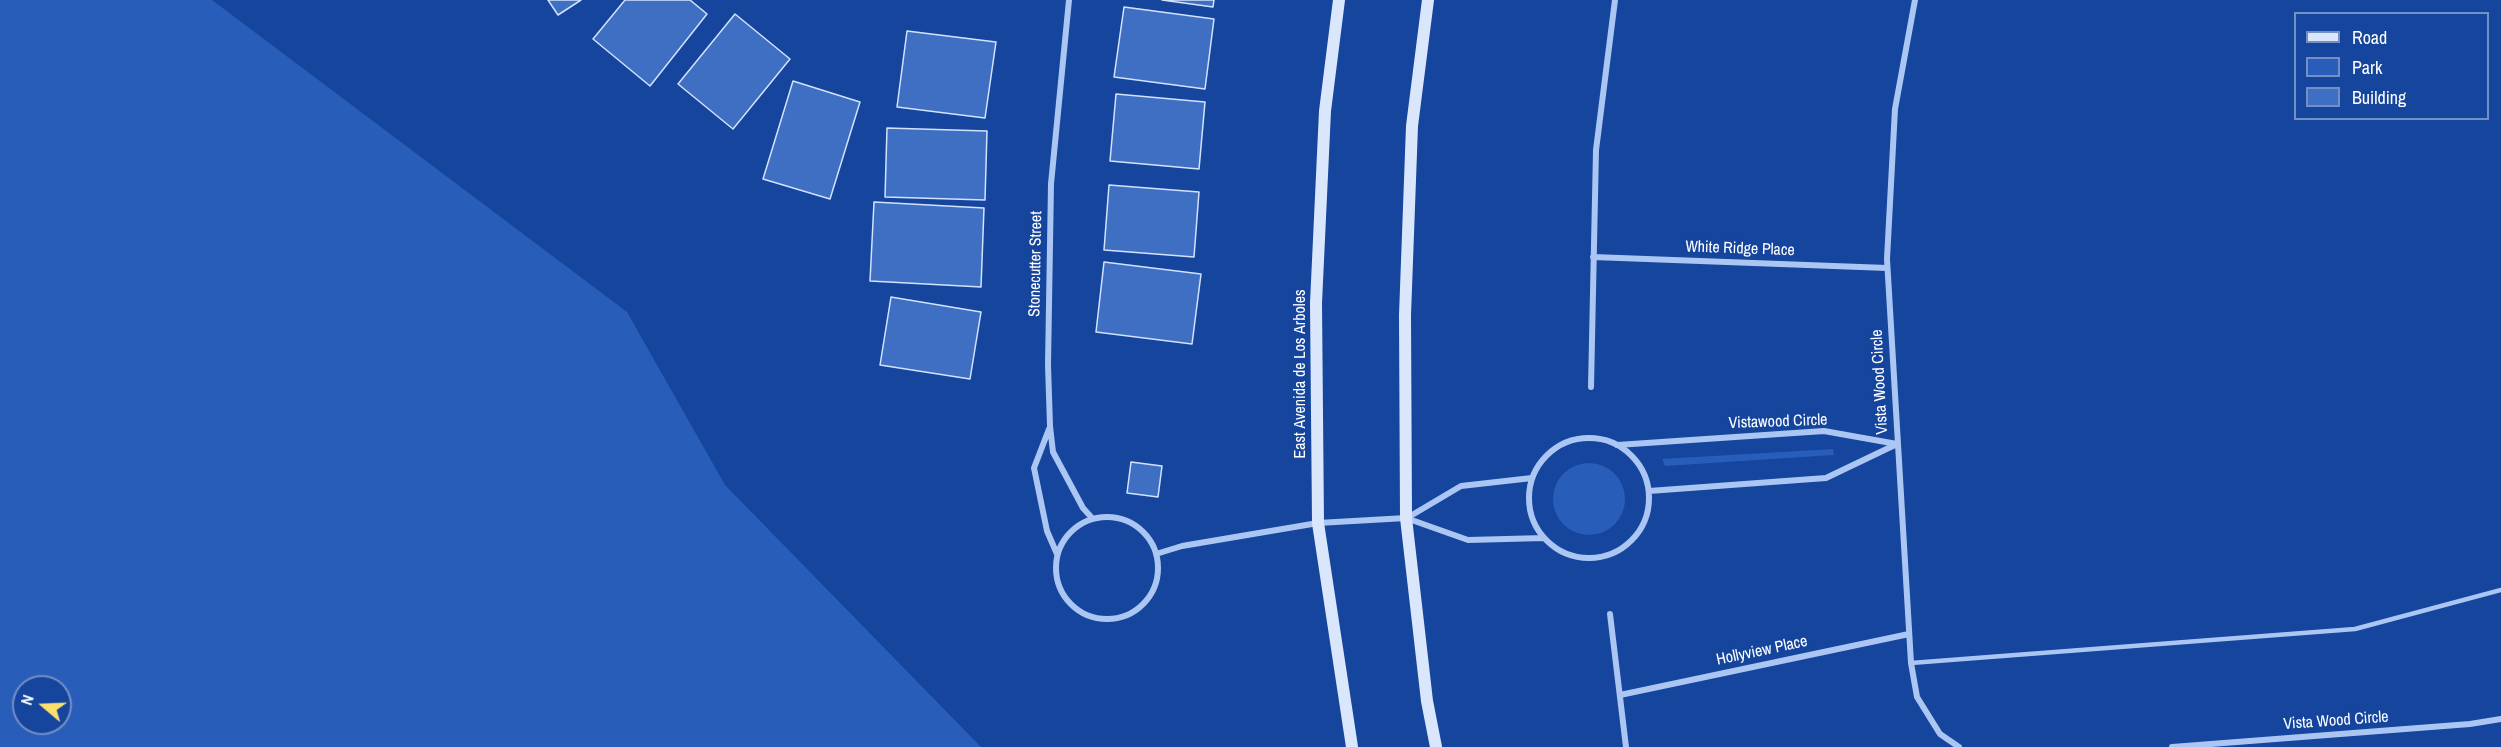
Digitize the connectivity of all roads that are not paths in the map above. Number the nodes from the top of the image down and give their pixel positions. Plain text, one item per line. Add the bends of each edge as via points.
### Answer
1 (1069, 0) edge
2 (1339, 0) edge
3 (1428, 0) edge
4 (1615, 0) edge
5 (1915, 0) edge
6 (1593, 257) junction
7 (1887, 268) junction
8 (1592, 387) dead end
9 (1050, 426) junction
10 (1897, 444) junction
11 (1617, 445) junction
12 (1532, 478) junction
13 (1648, 491) junction
14 (1406, 518) junction
15 (1092, 519) junction
16 (1318, 523) junction
17 (1544, 538) junction
18 (1057, 554) junction
19 (1156, 554) junction
20 (2501, 590) edge
21 (1610, 614) dead end
22 (1909, 634) junction
23 (1911, 663) junction
24 (1620, 695) junction
25 (2501, 719) edge
26 (1352, 747) edge
27 (1436, 747) edge
28 (1626, 747) edge
29 (1959, 747) edge
30 (2172, 747) edge

1 - 9 street, Stonecutter Street via 1051,184
2 - 16 main road, East Avenida de Los Arboles via 1325,111 1316,303
3 - 14 main road via 1412,126 1405,315
4 - 6 street via 1596,150
5 - 7 street, Vista Wood Circle via 1896,109
6 - 7 street, White Ridge Place
6 - 8 street
7 - 10 street, Vista Wood Circle
9 - 15 street, Stonecutter Street via 1053,452
9 - 18 street via 1034,468 1047,531
10 - 11 street, Vistawood Circle via 1824,432
10 - 13 street via 1826,478
10 - 22 street, Vista Wood Circle
11 - 12 street, Vistawood Circle via 1591,438 1572,440 1541,461
11 - 13 street, Vistawood Circle via 1636,460
12 - 14 street via 1461,486
12 - 17 street, Vistawood Circle via 1530,510
13 - 17 street, Vistawood Circle via 1648,510 1641,528 1629,543 1613,553 1595,558 1576,557 1558,550
14 - 16 street
14 - 17 street via 1468,540
14 - 27 main road
15 - 18 street via 1077,526
15 - 19 street via 1108,517 1138,527
16 - 19 street
16 - 26 main road, East Avenida de Los Arboles
18 - 19 street via 1059,588 1068,602 1098,619 1115,619 1145,602 1158,571
20 - 23 lane via 2355,628
21 - 24 street
22 - 23 street, Vista Wood Circle
22 - 24 street, Hollyview Place
23 - 29 street, Vista Wood Circle via 1917,697 1940,734
24 - 28 street
25 - 30 street, Vista Wood Circle

